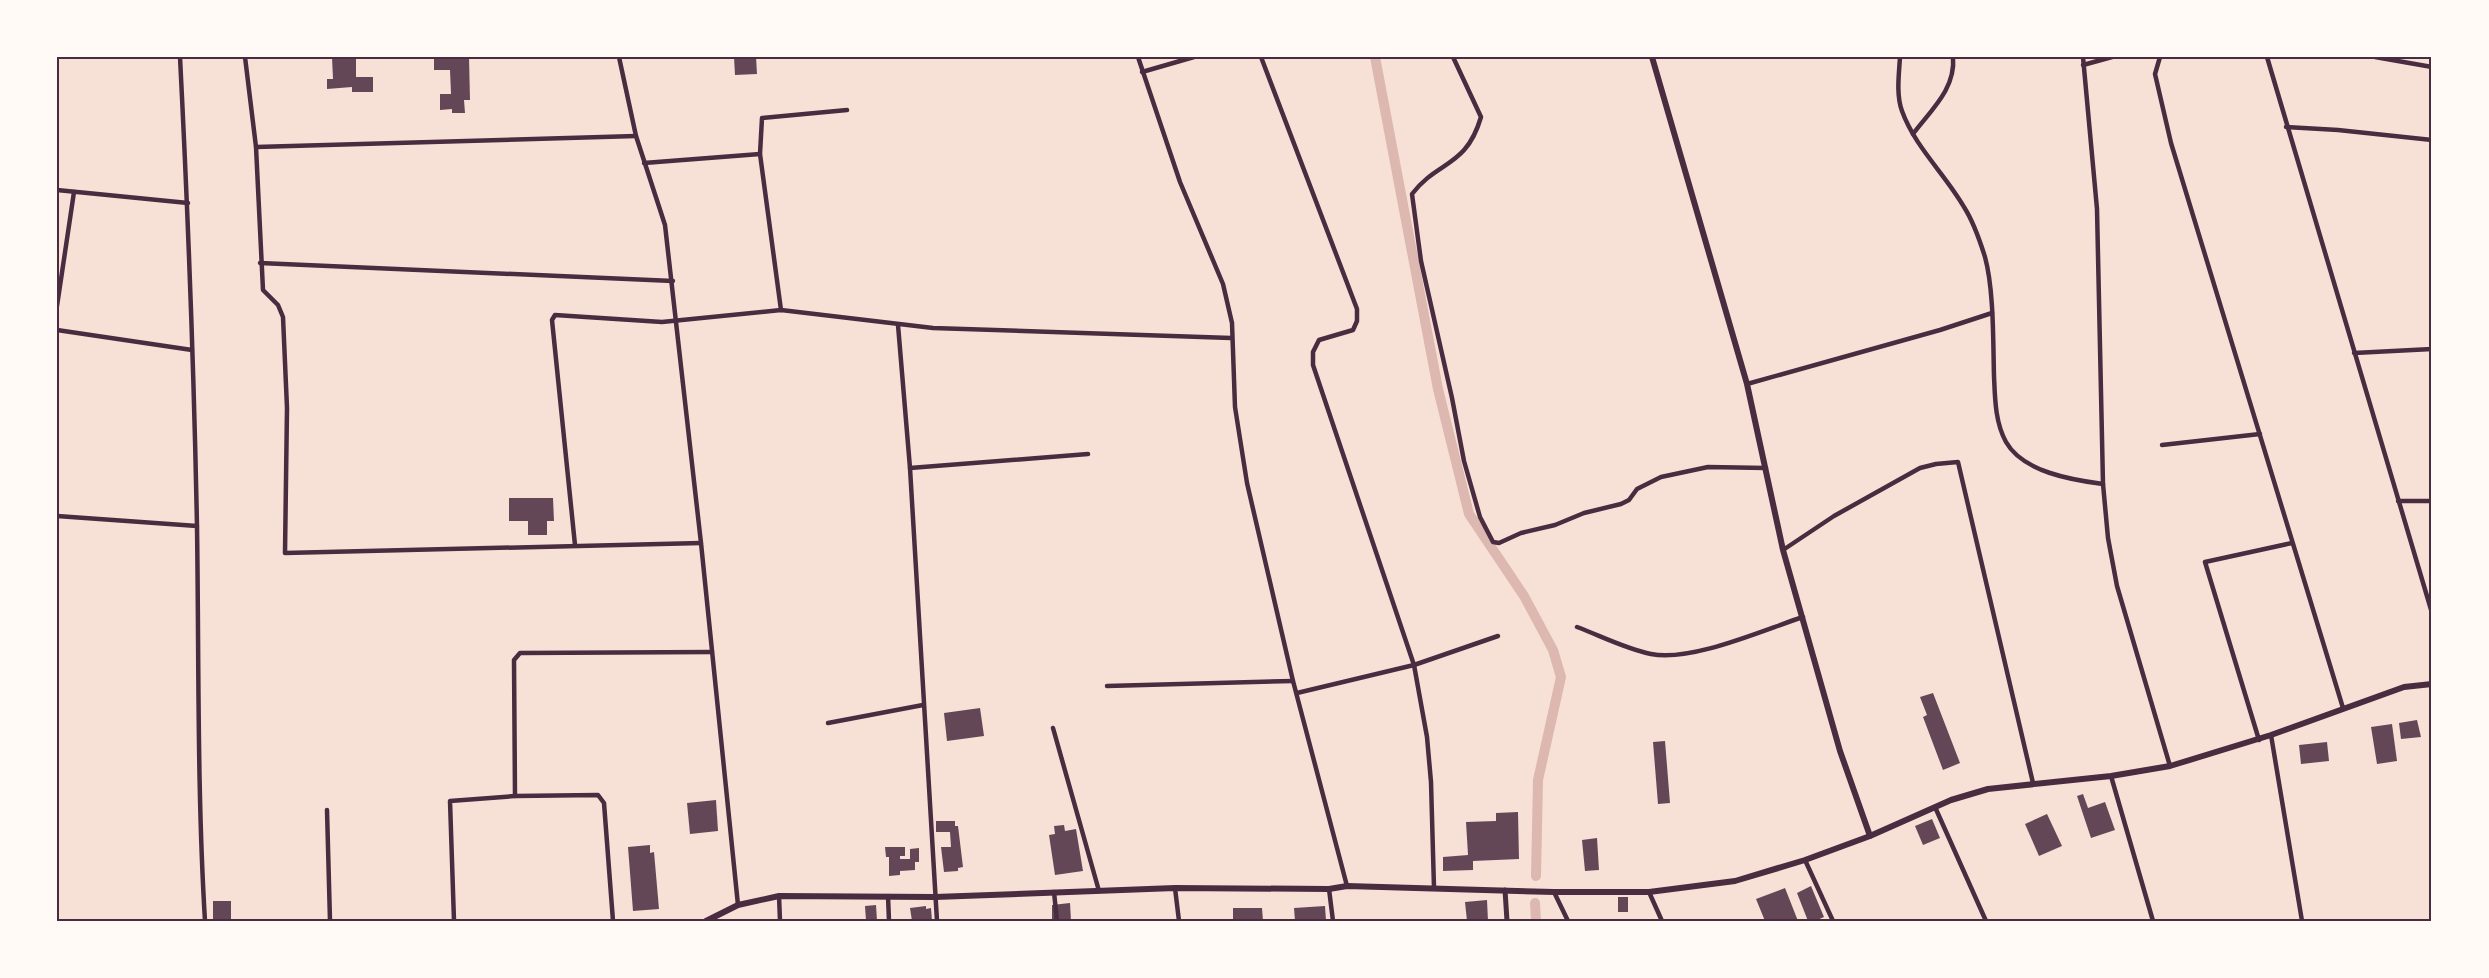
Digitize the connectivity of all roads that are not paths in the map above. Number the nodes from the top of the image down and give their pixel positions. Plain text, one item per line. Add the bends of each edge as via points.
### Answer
1 (180, 57) edge
2 (245, 57) edge
3 (619, 57) edge
4 (1138, 57) edge
5 (1194, 57) edge
6 (1261, 57) edge
7 (1453, 57) edge
8 (1652, 57) edge
9 (1900, 57) edge
10 (1953, 57) edge
11 (2083, 57) edge
12 (2112, 57) edge
13 (2160, 57) edge
14 (2267, 57) edge
15 (2376, 57) edge
16 (2415, 57) edge
17 (2414, 63) junction
18 (2083, 65) junction
19 (2432, 67) edge
20 (1142, 72) junction
21 (846, 110) dead end
22 (2286, 127) junction
23 (1913, 134) junction
24 (636, 136) junction
25 (2432, 140) edge
26 (256, 147) junction
27 (760, 153) junction
28 (644, 163) junction
29 (57, 190) edge
30 (74, 192) junction
31 (188, 203) junction
32 (260, 263) junction
33 (673, 281) junction
34 (57, 306) edge
35 (781, 310) junction
36 (1992, 313) junction
37 (678, 321) junction
38 (898, 325) junction
39 (57, 330) edge
40 (1232, 338) junction
41 (2432, 349) edge
42 (192, 350) junction
43 (2354, 353) junction
44 (1747, 384) junction
45 (2260, 434) junction
46 (2162, 445) dead end
47 (1088, 454) dead end
48 (910, 468) junction
49 (1766, 468) junction
50 (2103, 484) junction
51 (2398, 501) junction
52 (2432, 501) edge
53 (57, 516) edge
54 (197, 526) junction
55 (701, 543) junction
56 (2292, 543) junction
57 (575, 545) junction
58 (1783, 550) junction
59 (2432, 614) edge
60 (1803, 617) junction
61 (1577, 627) dead end
62 (1498, 636) dead end
63 (712, 652) junction
64 (1414, 665) junction
65 (1293, 681) junction
66 (2432, 684) edge
67 (1107, 686) dead end
68 (1297, 693) junction
69 (923, 705) junction
70 (2343, 708) junction
71 (828, 723) dead end
72 (1053, 728) dead end
73 (2271, 735) junction
74 (2259, 740) junction
75 (2170, 766) junction
76 (2111, 776) junction
77 (2033, 783) junction
78 (515, 796) junction
79 (1935, 807) junction
80 (327, 810) dead end
81 (1870, 836) junction
82 (1805, 860) junction
83 (1347, 886) junction
84 (1175, 888) junction
85 (1434, 888) junction
86 (1329, 889) junction
87 (1505, 890) junction
88 (1099, 891) junction
89 (1054, 892) junction
90 (1554, 892) junction
91 (1649, 892) junction
92 (779, 896) junction
93 (888, 896) junction
94 (935, 897) junction
95 (738, 905) junction
96 (205, 921) edge
97 (330, 921) edge
98 (454, 921) edge
99 (613, 921) edge
100 (706, 921) edge
101 (780, 921) edge
102 (889, 921) edge
103 (937, 921) edge
104 (1057, 921) edge
105 (1179, 921) edge
106 (1333, 921) edge
107 (1508, 921) edge
108 (1568, 921) edge
109 (1662, 921) edge
110 (1833, 921) edge
111 (1986, 921) edge
112 (2153, 921) edge
113 (2302, 921) edge

1 - 31 street
2 - 26 street
3 - 24 street
4 - 20 street
5 - 20 street
6 - 64 street via 1356,309 1353,330 1319,340 1313,352 1313,365
7 - 49 street via 1480,117 1472,141 1460,156 1412,194 1421,261 1475,503 1493,542 1621,504 1661,477 1708,467
8 - 44 main road
9 - 23 street via 1901,110
10 - 23 street via 1947,91
11 - 18 street
12 - 18 street
13 - 45 street via 2155,74 2171,143
14 - 22 street
15 - 17 street
16 - 17 street
17 - 19 street
18 - 50 street via 2097,209
20 - 40 street via 1180,182 1223,284
21 - 27 street via 762,118
22 - 25 street
22 - 43 street
23 - 36 street via 1965,208 1985,258
24 - 26 street
24 - 28 street
26 - 32 street
27 - 28 street
27 - 35 street
28 - 33 street via 665,225
29 - 30 street
30 - 31 street
30 - 34 street
31 - 42 street
32 - 33 street
32 - 57 street via 263,290 278,305 283,318 287,408 285,553
33 - 37 street
35 - 37 street
35 - 38 street
36 - 44 street
36 - 50 street via 1996,414 2006,441 2016,456 2031,464 2069,478
37 - 55 street
37 - 57 street via 553,317
38 - 40 street
38 - 48 street
39 - 42 street
40 - 65 street via 1235,407 1247,483
41 - 43 street
42 - 54 street
43 - 51 street
44 - 49 main road
45 - 46 street
45 - 56 street
47 - 48 street
48 - 69 street
49 - 58 main road
50 - 75 street via 2117,586
51 - 52 street
51 - 59 street
53 - 54 street
54 - 96 street
55 - 57 street
55 - 63 street
56 - 70 street
56 - 74 street via 2205,562
58 - 60 main road
58 - 77 street via 1911,473 1936,464 1958,462
60 - 61 street via 1694,652 1669,656 1651,654
60 - 81 main road via 1840,751
62 - 64 street
63 - 78 street via 520,653 514,660
63 - 95 street
64 - 68 street
64 - 85 street via 1427,737
65 - 67 street
65 - 68 street
66 - 70 main road via 2404,687
68 - 83 street
69 - 71 street
69 - 94 street
70 - 73 main road
72 - 88 street
73 - 74 main road
73 - 113 street
74 - 75 main road
75 - 76 main road
76 - 77 main road
76 - 112 street
77 - 79 main road via 1988,789
78 - 98 street via 450,801
78 - 99 street via 602,798
79 - 81 main road
79 - 111 street
80 - 97 street
81 - 82 main road
82 - 91 main road via 1735,881
82 - 110 street
83 - 85 main road
83 - 86 main road
84 - 86 main road
84 - 88 main road
84 - 105 street
85 - 87 main road
86 - 106 street
87 - 90 main road
87 - 107 street
88 - 89 main road
89 - 94 main road
89 - 104 street
90 - 91 main road
90 - 108 street
91 - 109 street
92 - 93 main road
92 - 95 main road
92 - 101 street
93 - 94 main road
93 - 102 street
94 - 103 street
95 - 100 main road

